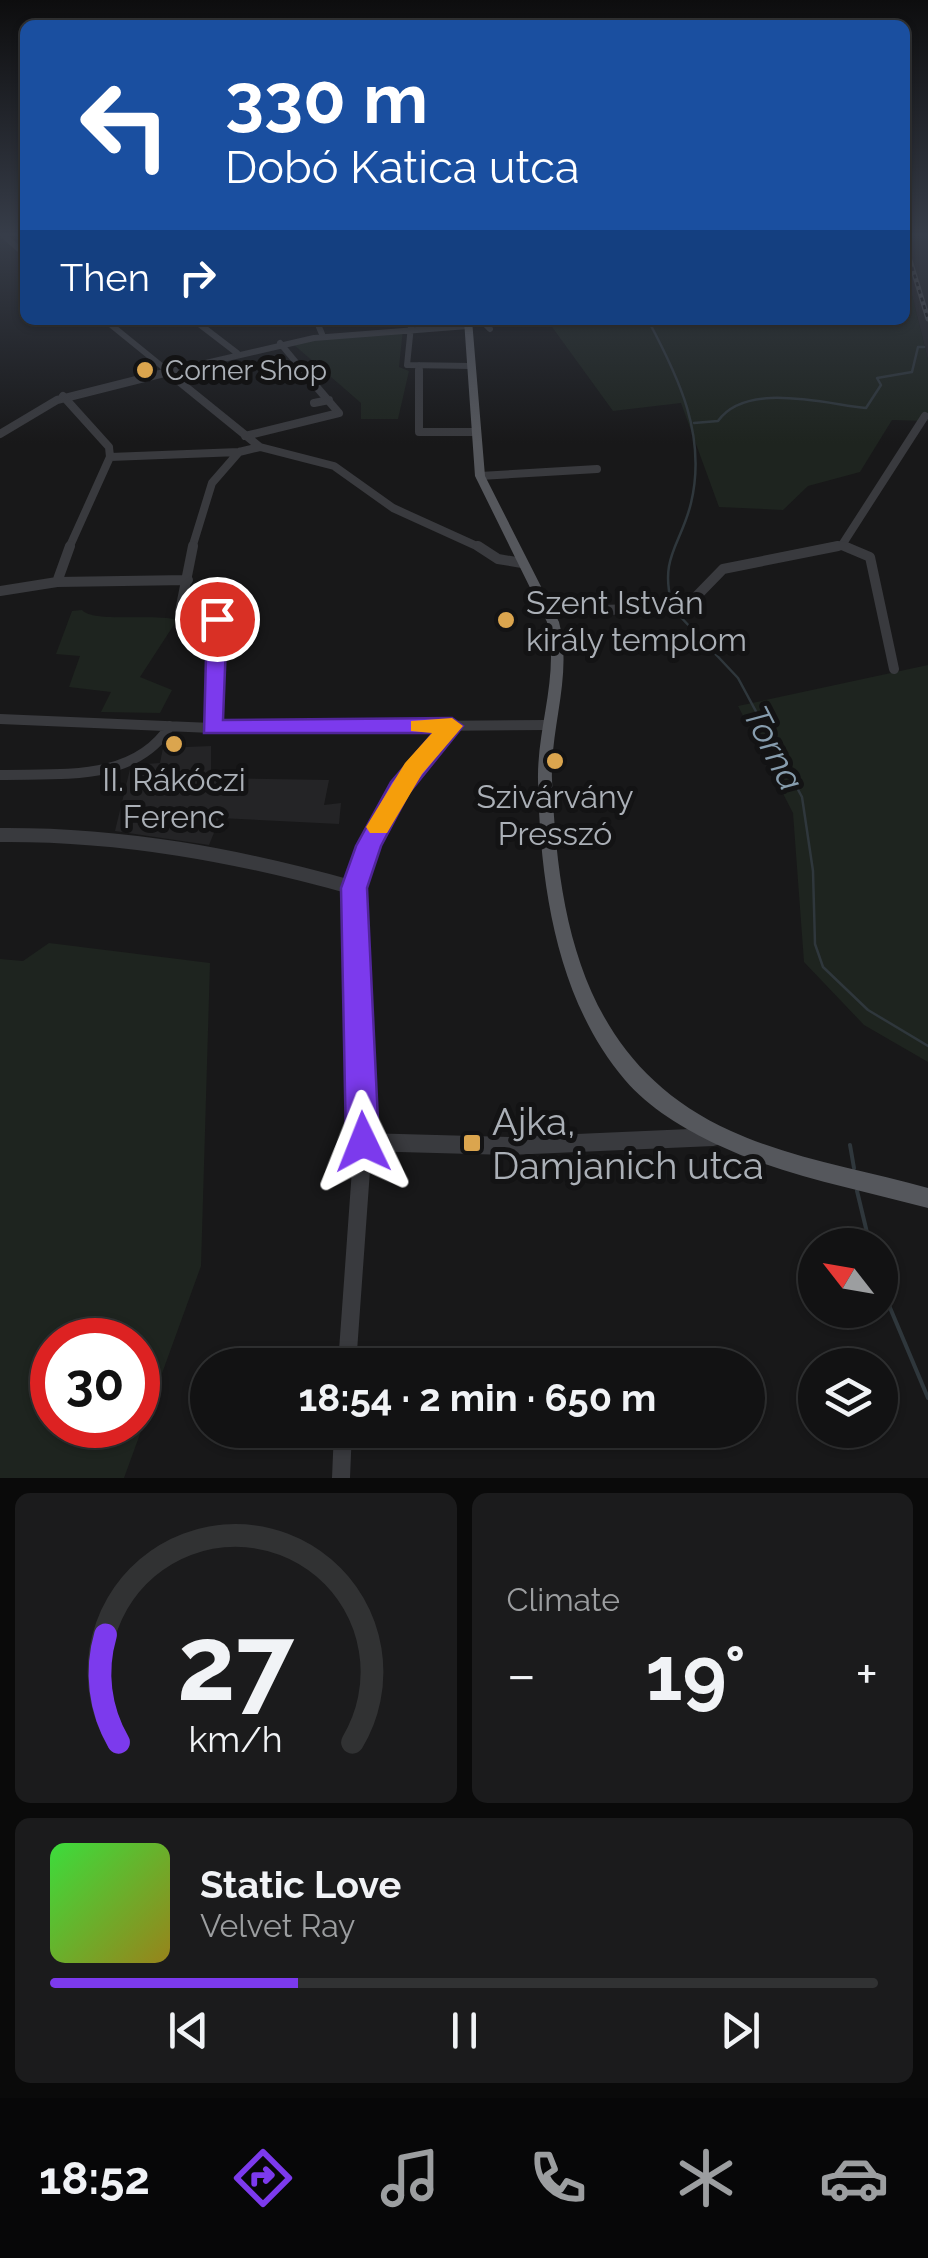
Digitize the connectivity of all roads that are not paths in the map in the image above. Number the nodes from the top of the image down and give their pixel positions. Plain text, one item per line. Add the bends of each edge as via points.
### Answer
1 (111, 325) edge
2 (201, 325) edge
3 (318, 325) edge
4 (377, 325) edge
5 (404, 325) edge
6 (426, 325) edge
7 (472, 325) edge
8 (480, 325) edge
9 (411, 326) junction
10 (490, 329) dead end
11 (322, 334) junction
12 (280, 343) junction
13 (237, 354) junction
14 (419, 365) junction
15 (471, 366) junction
16 (168, 372) junction
17 (63, 396) junction
18 (329, 400) junction
19 (314, 403) dead end
20 (925, 416) dead end
21 (475, 432) junction
22 (0, 434) edge
23 (245, 436) junction
24 (260, 447) junction
25 (239, 452) junction
26 (110, 457) junction
27 (597, 469) dead end
28 (480, 476) junction
29 (842, 544) junction
30 (522, 563) junction
31 (188, 580) junction
32 (57, 582) junction
33 (0, 591) edge
34 (548, 612) junction
35 (894, 669) dead end
36 (0, 719) edge
37 (546, 725) junction
38 (170, 726) junction
39 (452, 726) junction
40 (212, 728) junction
41 (0, 775) edge
42 (0, 836) edge
43 (354, 888) junction
44 (720, 1136) junction
45 (363, 1142) junction
46 (854, 1178) joint
47 (928, 1198) edge
48 (348, 1348) edge
49 (343, 1448) edge
50 (341, 1478) edge

1 - 16 street
2 - 13 street
3 - 11 street
4 - 11 street
5 - 9 street
6 - 9 street
7 - 15 main road
8 - 10 street
9 - 14 street via 408,366
11 - 12 street
12 - 13 street
12 - 18 street
13 - 16 street
14 - 15 street
14 - 21 street via 419,432
15 - 21 main road
16 - 17 street
16 - 23 street
17 - 22 street
17 - 26 street via 109,447
18 - 19 street
18 - 23 street via 337,415
20 - 29 street
21 - 28 main road
23 - 24 street
24 - 25 street
24 - 30 street via 334,466 393,508 498,559
25 - 26 street
25 - 31 street via 206,491
26 - 32 street
27 - 28 street
28 - 30 main road
29 - 34 street via 722,569 686,607
29 - 35 street via 870,557
30 - 34 main road
31 - 32 street
31 - 40 street via 180,611 212,616 219,625
32 - 33 street
34 - 37 main road via 560,657
36 - 38 street
37 - 39 street
37 - 44 main road via 548,808 565,944 578,991 621,1064 678,1113
38 - 40 street
38 - 41 street via 164,740 141,757 95,768
39 - 40 street
39 - 43 street via 399,788
42 - 43 street via 116,840
43 - 45 street
44 - 45 street via 508,1146
44 - 46 main road
45 - 48 street
46 - 47 main road
49 - 50 street

